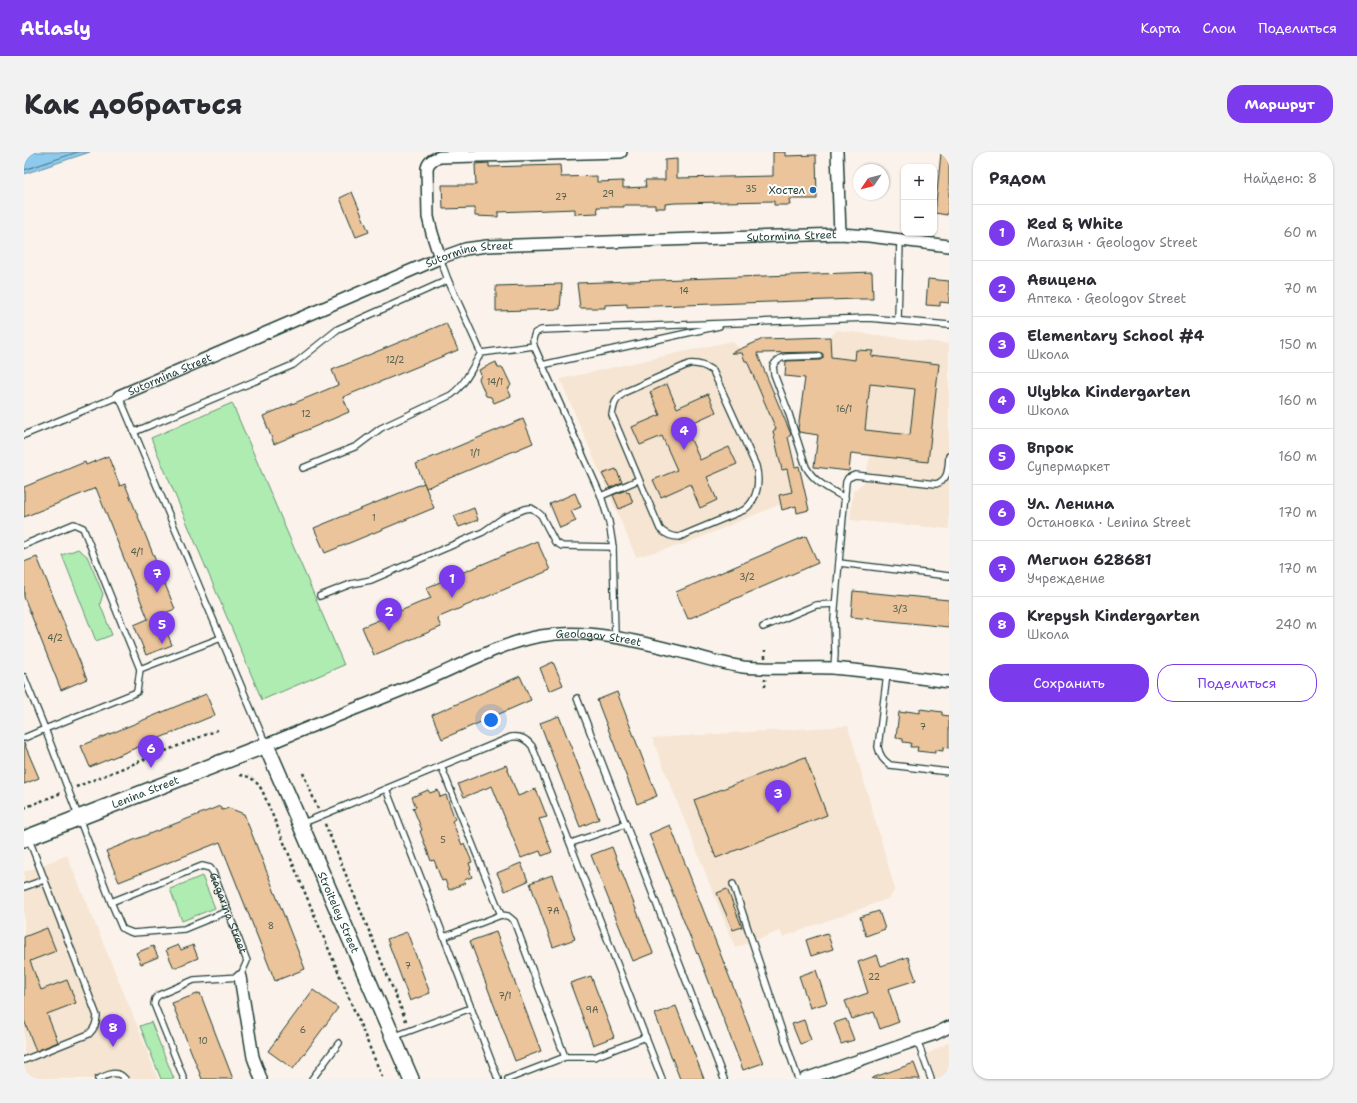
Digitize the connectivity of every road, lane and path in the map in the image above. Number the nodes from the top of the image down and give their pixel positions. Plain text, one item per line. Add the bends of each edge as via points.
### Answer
1 (621, 152) edge
2 (837, 152) edge
3 (840, 234) junction
4 (900, 240) junction
5 (949, 246) edge
6 (440, 258) junction
7 (448, 280) junction
8 (898, 320) junction
9 (735, 322) junction
10 (949, 325) edge
11 (534, 346) junction
12 (481, 353) junction
13 (819, 356) dead end
14 (542, 365) junction
15 (119, 396) junction
16 (134, 432) junction
17 (24, 435) edge
18 (949, 456) edge
19 (302, 468) dead end
20 (638, 480) junction
21 (601, 496) junction
22 (845, 498) junction
23 (24, 546) edge
24 (613, 547) junction
25 (839, 563) junction
26 (949, 576) edge
27 (320, 596) dead end
28 (835, 604) junction
29 (763, 627) dead end
30 (615, 637) junction
31 (221, 638) junction
32 (834, 668) junction
33 (140, 669) junction
34 (887, 674) junction
35 (24, 677) edge
36 (949, 682) edge
37 (577, 698) dead end
38 (220, 729) dead end
39 (45, 730) junction
40 (24, 738) edge
41 (266, 745) junction
42 (441, 766) junction
43 (949, 772) edge
44 (303, 773) dead end
45 (240, 775) dead end
46 (386, 789) junction
47 (68, 790) junction
48 (24, 808) edge
49 (321, 816) junction
50 (79, 817) junction
51 (300, 824) junction
52 (626, 824) junction
53 (26, 838) edge
54 (571, 843) junction
55 (44, 880) junction
56 (733, 884) dead end
57 (24, 887) edge
58 (112, 902) junction
59 (228, 911) junction
60 (501, 915) junction
61 (444, 937) junction
62 (240, 977) junction
63 (471, 1008) junction
64 (949, 1027) edge
65 (410, 1031) junction
66 (393, 1037) junction
67 (646, 1037) junction
68 (917, 1040) junction
69 (339, 1043) dead end
70 (565, 1057) junction
71 (24, 1060) edge
72 (98, 1079) edge
73 (125, 1079) edge
74 (184, 1079) edge
75 (261, 1079) edge
76 (312, 1079) edge
77 (383, 1079) edge
78 (411, 1079) edge
79 (498, 1079) edge
80 (508, 1079) edge
81 (662, 1079) edge
82 (724, 1079) edge
83 (798, 1079) edge
84 (805, 1079) edge
85 (931, 1079) edge

1 - 6 street via 434,159 428,163 427,168 428,217
2 - 3 street
3 - 4 street, Sutormina Street
3 - 6 street, Sutormina Street via 487,246 465,249
4 - 5 street, Sutormina Street
4 - 8 lane
6 - 7 lane
6 - 15 street, Sutormina Street
7 - 12 lane
7 - 16 lane via 338,329 293,365
8 - 9 lane via 868,318
8 - 10 lane
9 - 11 lane via 542,330 536,333 533,339
9 - 14 lane
11 - 12 lane
11 - 14 lane
12 - 19 lane via 458,390 451,395 381,428 356,446
13 - 22 lane via 781,358 773,366 774,374 806,467 816,480
14 - 21 lane
15 - 16 lane
15 - 17 lane, Sutormina Street
16 - 31 lane
18 - 22 lane via 947,477 936,484 855,475 846,482
20 - 20 lane via 613,420 616,400 625,392 689,364 707,366 713,371 756,466 758,480 752,503 744,510 675,537 664,534 660,528
20 - 21 lane
21 - 24 lane
22 - 25 lane
23 - 33 lane via 74,524 83,528
24 - 27 lane via 562,546 555,542 541,515 531,508 525,509 503,518 483,532 371,580 351,584
24 - 30 lane
25 - 26 lane
25 - 28 lane
28 - 29 lane via 816,605
28 - 32 lane
30 - 32 street, Geologov Street via 743,667
30 - 41 street, Geologov Street via 561,634 521,641
31 - 33 lane
31 - 41 lane
32 - 34 street, Geologov Street
33 - 39 lane via 136,692
34 - 36 street, Geologov Street
34 - 43 lane via 878,747 884,761 890,765
35 - 39 lane
37 - 52 lane
38 - 47 path
39 - 40 lane
39 - 47 lane
41 - 50 main road, Lenina Street
41 - 51 main road, Stroiteley Street
42 - 46 lane
42 - 54 lane via 511,737 518,736 527,740 532,746
42 - 60 lane
44 - 49 path
45 - 77 path via 252,778 262,790
46 - 49 lane
46 - 61 lane
47 - 48 path
47 - 50 lane
49 - 51 lane
49 - 65 path
50 - 53 main road, Lenina Street
50 - 58 lane
51 - 66 main road, Stroiteley Street
52 - 54 lane
52 - 82 lane
53 - 55 lane
54 - 67 lane
55 - 57 lane
55 - 71 lane via 97,1016 94,1029 88,1034
56 - 83 lane
58 - 59 lane via 122,928 133,933 184,929
58 - 59 lane, Gagarina Street via 206,866 213,872
59 - 62 lane, Gagarina Street via 247,961
60 - 61 lane
60 - 70 lane via 508,916 514,921
61 - 63 lane
62 - 74 lane via 194,980 155,999 154,1004
62 - 75 street, Gagarina Street via 253,1057
63 - 65 lane
63 - 79 lane
64 - 68 street
65 - 66 lane
66 - 78 main road, Stroiteley Street
67 - 70 lane via 594,1057
67 - 81 lane
68 - 84 street
68 - 85 lane
69 - 76 lane
70 - 80 lane
72 - 73 lane via 114,1073

